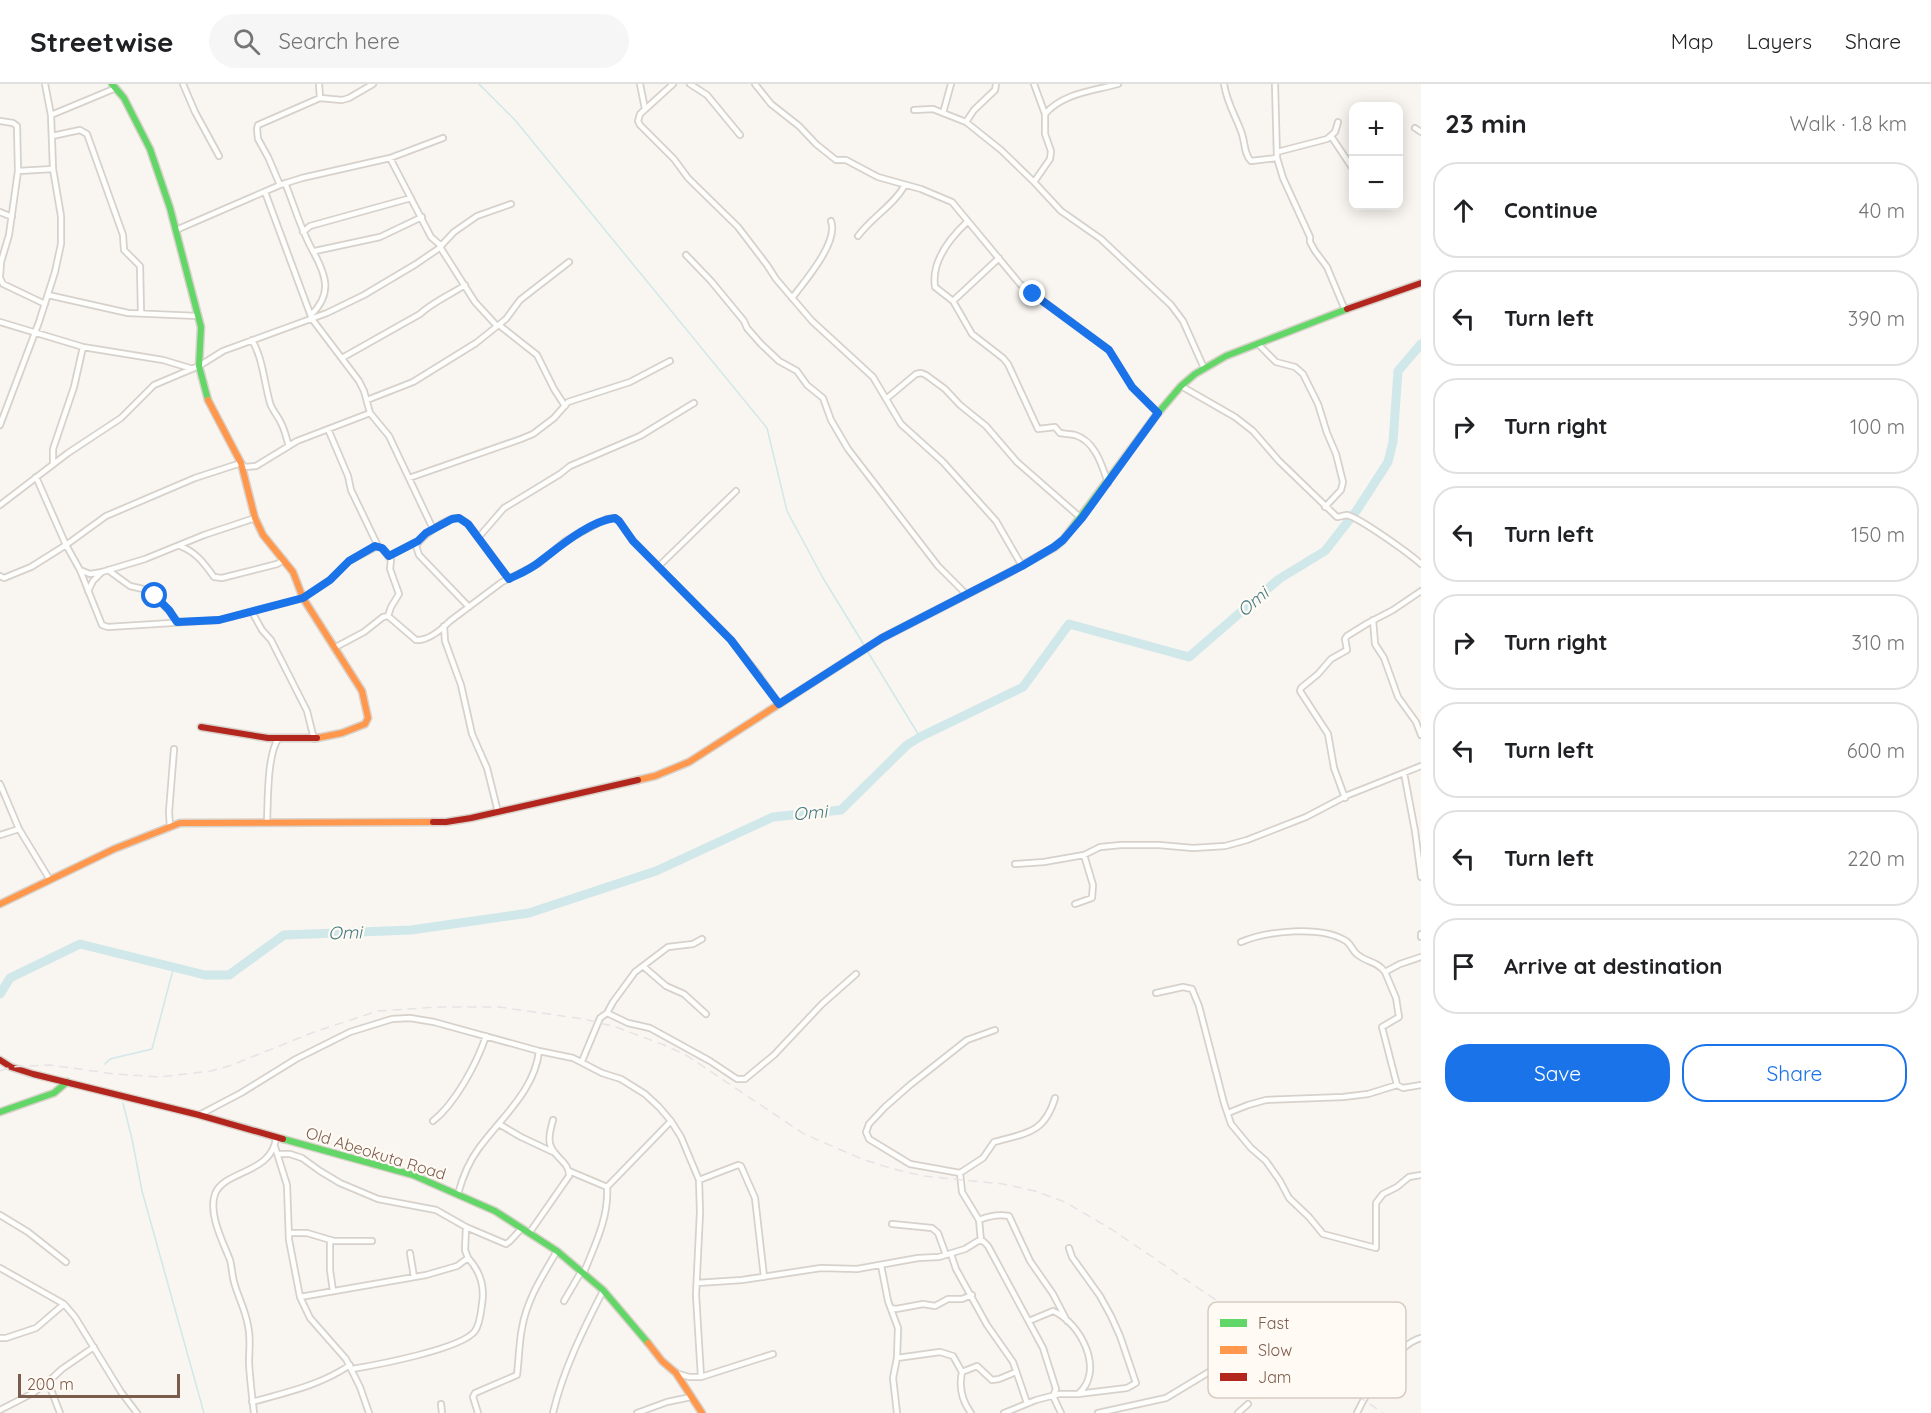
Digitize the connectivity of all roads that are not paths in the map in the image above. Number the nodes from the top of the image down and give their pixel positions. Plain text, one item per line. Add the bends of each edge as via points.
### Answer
1 (45, 84) edge
2 (183, 84) edge
3 (319, 84) edge
4 (373, 84) edge
5 (640, 84) edge
6 (673, 84) edge
7 (690, 84) edge
8 (755, 84) edge
9 (951, 84) edge
10 (1034, 84) edge
11 (1118, 84) edge
12 (1224, 84) edge
13 (1275, 84) edge
14 (997, 85) edge
15 (114, 86) edge
16 (320, 99) junction
17 (645, 109) junction
18 (914, 110) dead end
19 (943, 113) junction
20 (1045, 114) junction
21 (51, 115) junction
22 (0, 121) edge
23 (966, 122) junction
24 (1338, 122) dead end
25 (1415, 128) dead end
26 (1421, 132) edge
27 (740, 135) dead end
28 (52, 136) junction
29 (1331, 136) junction
30 (443, 138) dead end
31 (1277, 155) junction
32 (219, 156) dead end
33 (390, 158) junction
34 (1349, 163) edge
35 (53, 169) junction
36 (18, 171) junction
37 (1034, 182) junction
38 (283, 184) junction
39 (905, 184) junction
40 (265, 192) junction
41 (411, 198) junction
42 (511, 204) dead end
43 (0, 212) edge
44 (12, 217) junction
45 (422, 218) junction
46 (831, 221) dead end
47 (967, 222) junction
48 (176, 230) junction
49 (303, 232) junction
50 (858, 236) dead end
51 (441, 246) junction
52 (314, 253) junction
53 (686, 255) dead end
54 (999, 258) junction
55 (1, 262) edge
56 (569, 262) dead end
57 (0, 277) edge
58 (1421, 284) edge
59 (465, 285) junction
60 (48, 296) junction
61 (792, 298) junction
62 (953, 302) junction
63 (45, 304) junction
64 (1345, 310) junction
65 (141, 313) junction
66 (198, 316) junction
67 (312, 317) junction
68 (0, 322) edge
69 (498, 326) junction
70 (35, 334) junction
71 (252, 340) junction
72 (1258, 344) junction
73 (82, 347) junction
74 (342, 358) junction
75 (670, 361) dead end
76 (196, 367) junction
77 (1204, 368) junction
78 (1181, 386) junction
79 (886, 399) junction
80 (367, 400) junction
81 (694, 403) dead end
82 (564, 406) junction
83 (370, 413) junction
84 (1158, 413) junction
85 (2, 415) edge
86 (0, 425) edge
87 (328, 429) junction
88 (289, 446) junction
89 (241, 462) junction
90 (53, 464) junction
91 (36, 477) junction
92 (409, 478) junction
93 (1108, 483) junction
94 (736, 491) dead end
95 (0, 505) edge
96 (1325, 507) junction
97 (255, 518) junction
98 (1082, 518) junction
99 (433, 529) junction
100 (478, 538) junction
101 (418, 541) junction
102 (66, 545) junction
103 (180, 546) junction
104 (375, 546) junction
105 (389, 556) junction
106 (284, 560) junction
107 (1421, 564) edge
108 (1022, 566) junction
109 (658, 567) junction
110 (80, 570) junction
111 (105, 571) junction
112 (0, 576) edge
113 (509, 579) junction
114 (88, 591) junction
115 (1421, 591) edge
116 (966, 594) junction
117 (303, 598) junction
118 (469, 607) junction
119 (252, 612) junction
120 (388, 616) junction
121 (1372, 620) junction
122 (177, 622) junction
123 (444, 627) junction
124 (334, 648) junction
125 (779, 704) junction
126 (201, 727) dead end
127 (1421, 735) edge
128 (278, 739) junction
129 (314, 739) junction
130 (174, 749) dead end
131 (1421, 766) edge
132 (1404, 773) junction
133 (0, 784) edge
134 (1345, 798) junction
135 (498, 812) junction
136 (267, 822) junction
137 (171, 827) junction
138 (19, 829) junction
139 (0, 835) edge
140 (1084, 855) junction
141 (1015, 864) dead end
142 (1421, 877) edge
143 (50, 880) junction
144 (0, 904) edge
145 (1075, 904) dead end
146 (702, 939) dead end
147 (1241, 942) dead end
148 (1421, 957) edge
149 (644, 967) junction
150 (1385, 972) junction
151 (856, 974) dead end
152 (1156, 993) dead end
153 (607, 1013) junction
154 (706, 1014) dead end
155 (995, 1029) dead end
156 (486, 1036) junction
157 (539, 1051) junction
158 (0, 1060) edge
159 (582, 1061) junction
160 (67, 1082) junction
161 (1397, 1085) junction
162 (1421, 1085) edge
163 (1055, 1098) dead end
164 (0, 1112) edge
165 (1228, 1113) junction
166 (199, 1115) junction
167 (553, 1120) dead end
168 (433, 1121) dead end
169 (670, 1121) junction
170 (500, 1124) junction
171 (276, 1138) junction
172 (275, 1147) junction
173 (553, 1152) junction
174 (278, 1154) junction
175 (569, 1171) junction
176 (960, 1173) junction
177 (1421, 1175) edge
178 (699, 1180) junction
179 (607, 1187) junction
180 (459, 1194) junction
181 (0, 1215) edge
182 (979, 1220) junction
183 (892, 1224) dead end
184 (466, 1227) junction
185 (522, 1228) junction
186 (530, 1232) junction
187 (289, 1233) junction
188 (330, 1240) junction
189 (372, 1241) dead end
190 (981, 1241) junction
191 (1069, 1248) dead end
192 (557, 1251) junction
193 (410, 1253) dead end
194 (948, 1254) junction
195 (468, 1258) junction
196 (66, 1262) dead end
197 (881, 1265) junction
198 (0, 1268) edge
199 (583, 1271) junction
200 (414, 1277) junction
201 (764, 1277) junction
202 (697, 1283) junction
203 (603, 1290) junction
204 (333, 1291) junction
205 (972, 1295) junction
206 (300, 1297) junction
207 (564, 1301) dead end
208 (64, 1304) junction
209 (893, 1310) junction
210 (1029, 1321) junction
211 (1067, 1321) junction
212 (0, 1338) edge
213 (1421, 1338) edge
214 (94, 1347) junction
215 (1406, 1347) edge
216 (772, 1354) dead end
217 (897, 1358) junction
218 (351, 1367) junction
219 (962, 1372) junction
220 (1016, 1372) junction
221 (676, 1373) junction
222 (1208, 1373) edge
223 (701, 1377) junction
224 (48, 1382) junction
225 (1078, 1395) junction
226 (1053, 1396) junction
227 (691, 1397) junction
228 (1365, 1398) edge
229 (252, 1402) junction
230 (1027, 1403) junction
231 (441, 1404) dead end
232 (1248, 1404) dead end
233 (0, 1410) edge
234 (60, 1413) edge
235 (137, 1413) edge
236 (254, 1413) edge
237 (369, 1413) edge
238 (442, 1413) edge
239 (478, 1413) edge
240 (553, 1413) edge
241 (637, 1413) edge
242 (702, 1413) edge
243 (897, 1413) edge
244 (971, 1413) edge
245 (1004, 1413) edge
246 (1061, 1413) edge
247 (1098, 1413) edge
248 (1238, 1413) edge
249 (1357, 1413) edge

1 - 21 street
2 - 32 street
3 - 16 street
4 - 16 street via 342,100
5 - 17 street
6 - 17 street
7 - 27 street via 707,95
8 - 39 street via 771,104 831,156 878,177
9 - 19 street
10 - 20 street
11 - 20 street via 1068,97 1053,104
12 - 31 street via 1248,158 1251,161
13 - 31 street
14 - 23 street
15 - 21 street
15 - 48 main road via 150,149
16 - 38 street via 264,121 257,129 258,139
17 - 61 street via 639,118 640,125 738,227
18 - 19 street
19 - 23 street
20 - 37 street via 1050,159
21 - 28 street
22 - 36 street via 17,126
23 - 37 street
24 - 29 street
25 - 26 street
28 - 35 street
28 - 65 street via 81,130 87,134 123,235 124,250 140,266
29 - 31 street
29 - 34 street
30 - 33 street
31 - 64 street via 1282,178 1310,242 1327,267
33 - 38 street
33 - 41 street
35 - 36 street
35 - 60 street via 61,244
36 - 44 street
37 - 77 street via 1061,211 1107,244 1171,305 1183,321
38 - 40 street
38 - 49 street
39 - 47 street via 946,199
39 - 50 street
40 - 48 street
40 - 67 street
41 - 45 street
41 - 49 street via 310,226
42 - 51 street via 477,216
43 - 44 street
44 - 55 street
45 - 51 street via 431,237
45 - 52 street via 380,237
46 - 61 street via 831,239
47 - 54 street
47 - 62 street via 941,254 934,281 935,287
48 - 66 main road
49 - 52 street
51 - 59 street
51 - 67 street via 364,295
52 - 67 street via 326,285 322,302
53 - 116 street via 761,344 779,361 793,367 823,398 848,449 938,567
54 - 62 street
54 - 84 street via 1020,284 1109,350 1132,387
55 - 57 street
56 - 69 street via 520,300
57 - 63 street via 3,284
58 - 64 main road
59 - 69 street
59 - 74 street
60 - 63 street
60 - 65 street
61 - 79 street via 830,340 873,377
62 - 93 street via 972,334 1008,364 1036,427 1055,427 1060,433 1081,438 1098,455
63 - 70 street
64 - 72 main road
65 - 66 street
66 - 76 main road via 201,331
67 - 71 street
67 - 74 street
68 - 70 street
69 - 80 street via 412,382
69 - 82 street via 537,355
70 - 73 street
70 - 85 street
71 - 76 street
71 - 88 street via 271,406
72 - 77 main road
72 - 96 street via 1276,362 1295,367 1303,374 1318,404 1343,482 1341,490
73 - 76 street
73 - 90 street via 74,387 53,449
74 - 80 street
75 - 82 street via 630,382
76 - 89 main road via 212,409
76 - 90 street via 154,385 121,418
77 - 78 main road
78 - 84 main road
78 - 96 street via 1253,431
79 - 98 street via 916,374 926,375 986,426 1024,469
79 - 108 street via 901,424 943,462 996,521
80 - 83 street
81 - 100 street via 640,436 570,466 514,501
82 - 92 street via 547,424 521,440
83 - 87 street
83 - 92 street via 389,436
84 - 93 main road
85 - 86 street
87 - 88 street
87 - 104 street via 351,490 376,540
88 - 89 street via 256,466 245,467
89 - 97 main road
89 - 102 street via 106,516
90 - 91 street
91 - 95 street
91 - 102 street
92 - 99 street
93 - 98 main road
94 - 109 street
96 - 107 street via 1337,517 1347,515 1361,522
97 - 103 street
97 - 106 main road
98 - 108 main road via 1063,540
99 - 100 street via 459,518
99 - 101 street
100 - 113 street
101 - 105 street
101 - 118 street via 419,555
102 - 110 street
102 - 112 street via 31,567 4,578
103 - 106 street via 193,552 214,577 248,573
103 - 111 street
104 - 105 street
104 - 117 street via 349,561
105 - 120 street via 399,594
106 - 117 main road
108 - 116 main road
109 - 113 street via 615,518 565,541 538,564
109 - 125 street via 731,640
110 - 111 street via 90,574
110 - 114 street
111 - 114 street
111 - 122 street via 155,596
113 - 118 street
114 - 122 street via 102,625
115 - 121 street
116 - 125 main road via 882,638
117 - 119 street
117 - 124 main road
118 - 123 street
119 - 122 street via 219,620
119 - 129 street via 271,640 307,711
120 - 123 street via 419,641
120 - 124 street
121 - 127 street via 1375,644 1398,697
121 - 134 street via 1347,636 1347,650 1331,659 1300,691 1328,734
123 - 135 street via 472,734 487,768
124 - 129 main road via 362,692 368,718 365,724
125 - 135 main road via 671,771
126 - 128 main road
128 - 129 main road
128 - 136 street via 270,771
130 - 137 street
131 - 132 street
132 - 134 street
132 - 142 street
133 - 138 street
134 - 140 street via 1306,817 1225,846 1121,845
135 - 136 main road via 446,822
136 - 137 main road via 195,822
137 - 143 main road
138 - 139 street
138 - 143 street
140 - 141 street
140 - 145 street via 1093,885 1092,898
143 - 144 main road
146 - 149 street via 668,947
147 - 150 street via 1291,931 1328,934 1347,941 1358,955 1380,965
148 - 150 street
149 - 153 street via 634,972
149 - 154 street
150 - 161 street via 1399,1017 1382,1027
151 - 153 street via 774,1055 741,1080 650,1028
152 - 165 street via 1183,987 1192,990
153 - 159 street via 600,1018
155 - 176 street via 967,1040 910,1085 869,1124 866,1132 869,1139 900,1160
156 - 157 street
156 - 166 street via 410,1018 367,1026 327,1042
156 - 168 street via 479,1057 449,1105
157 - 159 street
157 - 170 street via 535,1071
158 - 160 main road, Old Abeokuta Road via 11,1067
159 - 169 street via 634,1086 660,1107
160 - 164 main road via 54,1093
160 - 166 main road, Old Abeokuta Road
161 - 162 street
161 - 165 street via 1351,1096 1266,1100
163 - 176 street via 1050,1114 1040,1126 994,1142 983,1158
165 - 177 street via 1231,1125 1266,1161 1288,1198 1323,1233 1376,1248 1376,1203 1409,1177
166 - 171 main road, Old Abeokuta Road
167 - 173 street
169 - 178 street
169 - 179 street
170 - 173 street
170 - 180 street via 477,1150
171 - 172 street
171 - 180 main road, Old Abeokuta Road via 413,1175
172 - 174 street
172 - 229 street via 264,1161 221,1186 214,1200 217,1229 231,1262 248,1325
173 - 175 street
174 - 184 street via 302,1158 356,1191 429,1208
174 - 187 street via 287,1185
175 - 179 street
175 - 186 street
176 - 182 street via 962,1192
178 - 201 street via 741,1166 755,1198
178 - 202 street
179 - 199 street via 602,1225
180 - 185 main road, Old Abeokuta Road
181 - 196 street
182 - 190 street
182 - 211 street via 1009,1216 1030,1261
183 - 194 street via 932,1228
184 - 185 street via 506,1244
184 - 195 street
185 - 186 main road, Old Abeokuta Road
186 - 192 main road, Old Abeokuta Road
187 - 188 street via 307,1233
187 - 206 street
188 - 189 street
188 - 204 street
190 - 194 street
190 - 210 street via 988,1246
191 - 225 street via 1111,1316 1136,1383 1127,1388
192 - 199 main road, Old Abeokuta Road
192 - 239 street via 532,1294 522,1328 517,1375 474,1393
193 - 200 street
194 - 197 street
194 - 205 street
195 - 200 street via 457,1266
195 - 218 street via 485,1293 475,1332 442,1348
197 - 201 street via 821,1268
197 - 209 street
198 - 208 street
199 - 203 main road, Old Abeokuta Road
199 - 207 street
200 - 204 street
201 - 202 street
202 - 223 street
203 - 221 main road, Old Abeokuta Road
203 - 240 street via 584,1328
204 - 206 street
205 - 209 street via 948,1299 935,1306 922,1304
205 - 220 street
206 - 218 street via 310,1318
208 - 212 street via 36,1328
208 - 214 street
209 - 217 street via 898,1328
210 - 211 street via 1053,1311
210 - 226 street via 1048,1360 1056,1389
211 - 225 street via 1081,1337 1089,1358 1087,1384
213 - 215 street
214 - 224 street
214 - 235 street
216 - 223 street
217 - 219 street via 940,1352 953,1356
217 - 243 street via 893,1378
218 - 229 street via 324,1380
218 - 237 street
219 - 220 street via 976,1366 992,1380
219 - 244 street via 960,1382
220 - 230 street
221 - 223 street
221 - 227 main road, Old Abeokuta Road
222 - 247 street via 1166,1398
224 - 233 street
224 - 234 street
225 - 226 street
226 - 230 street
226 - 246 street
227 - 241 street
227 - 242 main road, Old Abeokuta Road
228 - 249 street
229 - 236 street
230 - 245 street
231 - 238 street
232 - 248 street

